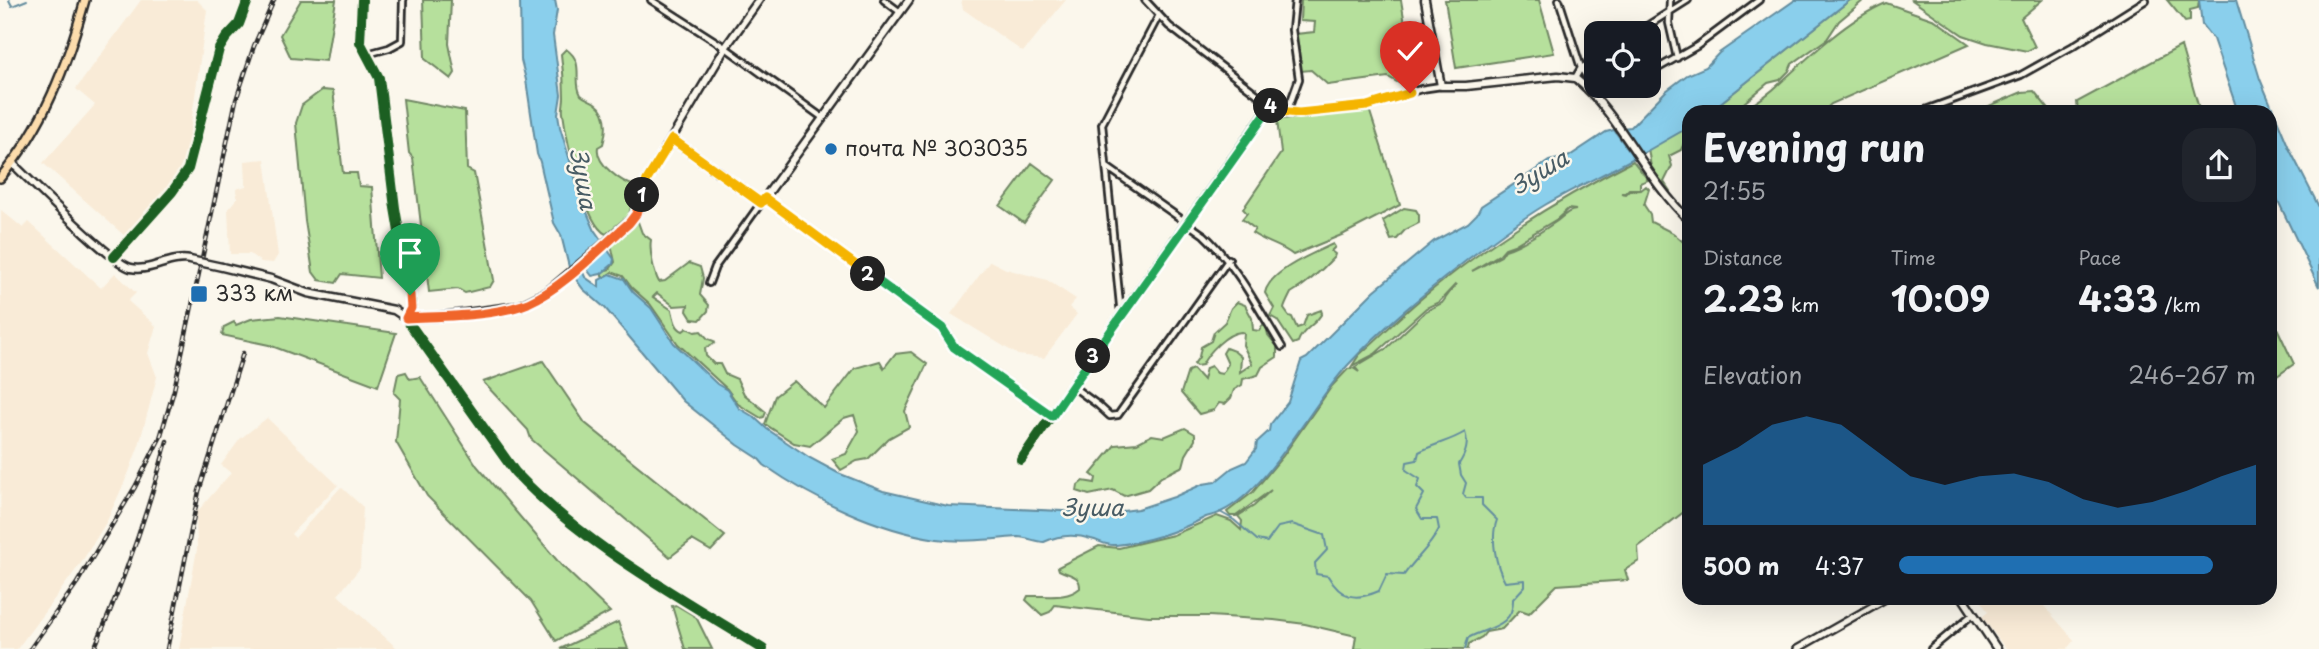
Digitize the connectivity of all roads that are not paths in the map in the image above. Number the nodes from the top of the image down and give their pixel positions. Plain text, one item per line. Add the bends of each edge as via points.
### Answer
1 (85, 0) edge
2 (248, 0) edge
3 (362, 0) edge
4 (403, 0) edge
5 (652, 0) edge
6 (759, 0) edge
7 (884, 0) edge
8 (909, 0) edge
9 (1145, 0) edge
10 (1295, 0) edge
11 (1424, 0) edge
12 (1559, 0) edge
13 (1670, 0) edge
14 (1688, 0) edge
15 (1759, 0) edge
16 (2146, 0) edge
17 (1670, 10) junction
18 (900, 12) junction
19 (1158, 17) junction
20 (1654, 21) edge
21 (726, 48) junction
22 (367, 55) junction
23 (1677, 58) junction
24 (1584, 66) edge
25 (1661, 67) edge
26 (1581, 68) junction
27 (1584, 73) edge
28 (1575, 78) junction
29 (1441, 86) junction
30 (1270, 105) junction
31 (1939, 105) edge
32 (1286, 113) junction
33 (823, 118) junction
34 (672, 139) junction
35 (12, 163) junction
36 (1106, 167) junction
37 (0, 178) edge
38 (763, 201) junction
39 (1682, 213) edge
40 (1188, 223) junction
41 (114, 257) junction
42 (1229, 260) junction
43 (709, 283) dead end
44 (1121, 315) junction
45 (406, 318) junction
46 (1282, 347) dead end
47 (1072, 386) junction
48 (1052, 416) junction
49 (1021, 460) dead end
50 (1875, 605) edge
51 (1967, 605) edge
52 (1973, 614) junction
53 (763, 649) edge
54 (1797, 649) edge
55 (1931, 649) edge
56 (1997, 649) edge

1 - 35 main road via 59,81
2 - 41 street via 239,24 219,49 188,169
3 - 22 street via 360,41
4 - 22 street via 402,40
5 - 21 street
6 - 21 main road
7 - 18 street
8 - 18 main road
9 - 19 street
10 - 32 street via 1292,30 1299,79
11 - 29 main road
12 - 26 street
13 - 17 street
14 - 17 street
15 - 23 street
16 - 31 street via 2021,75
17 - 20 street
17 - 23 street
18 - 33 main road
19 - 30 street
19 - 36 street via 1102,124
21 - 33 street
21 - 34 main road
22 - 45 street via 379,78 383,100 411,302
23 - 25 street
24 - 26 street
26 - 27 street
26 - 28 street
28 - 29 main road
28 - 39 main road via 1606,111
29 - 32 street via 1367,106
30 - 32 street
30 - 40 street
33 - 38 main road
34 - 38 main road
34 - 45 main road via 647,180 629,223 548,292 519,306 450,317
35 - 37 main road
35 - 41 main road
36 - 40 street
36 - 44 street
38 - 43 street via 715,267
38 - 48 street via 938,325 954,347
40 - 42 street
40 - 44 street
41 - 45 main road, bridge via 136,269 190,260 271,279 308,293 394,310
42 - 46 street
42 - 47 street via 1118,415 1110,416
44 - 47 street
45 - 53 street via 521,478 591,540
47 - 48 street
48 - 49 street
50 - 54 street
51 - 52 main road
52 - 55 street
52 - 56 main road

